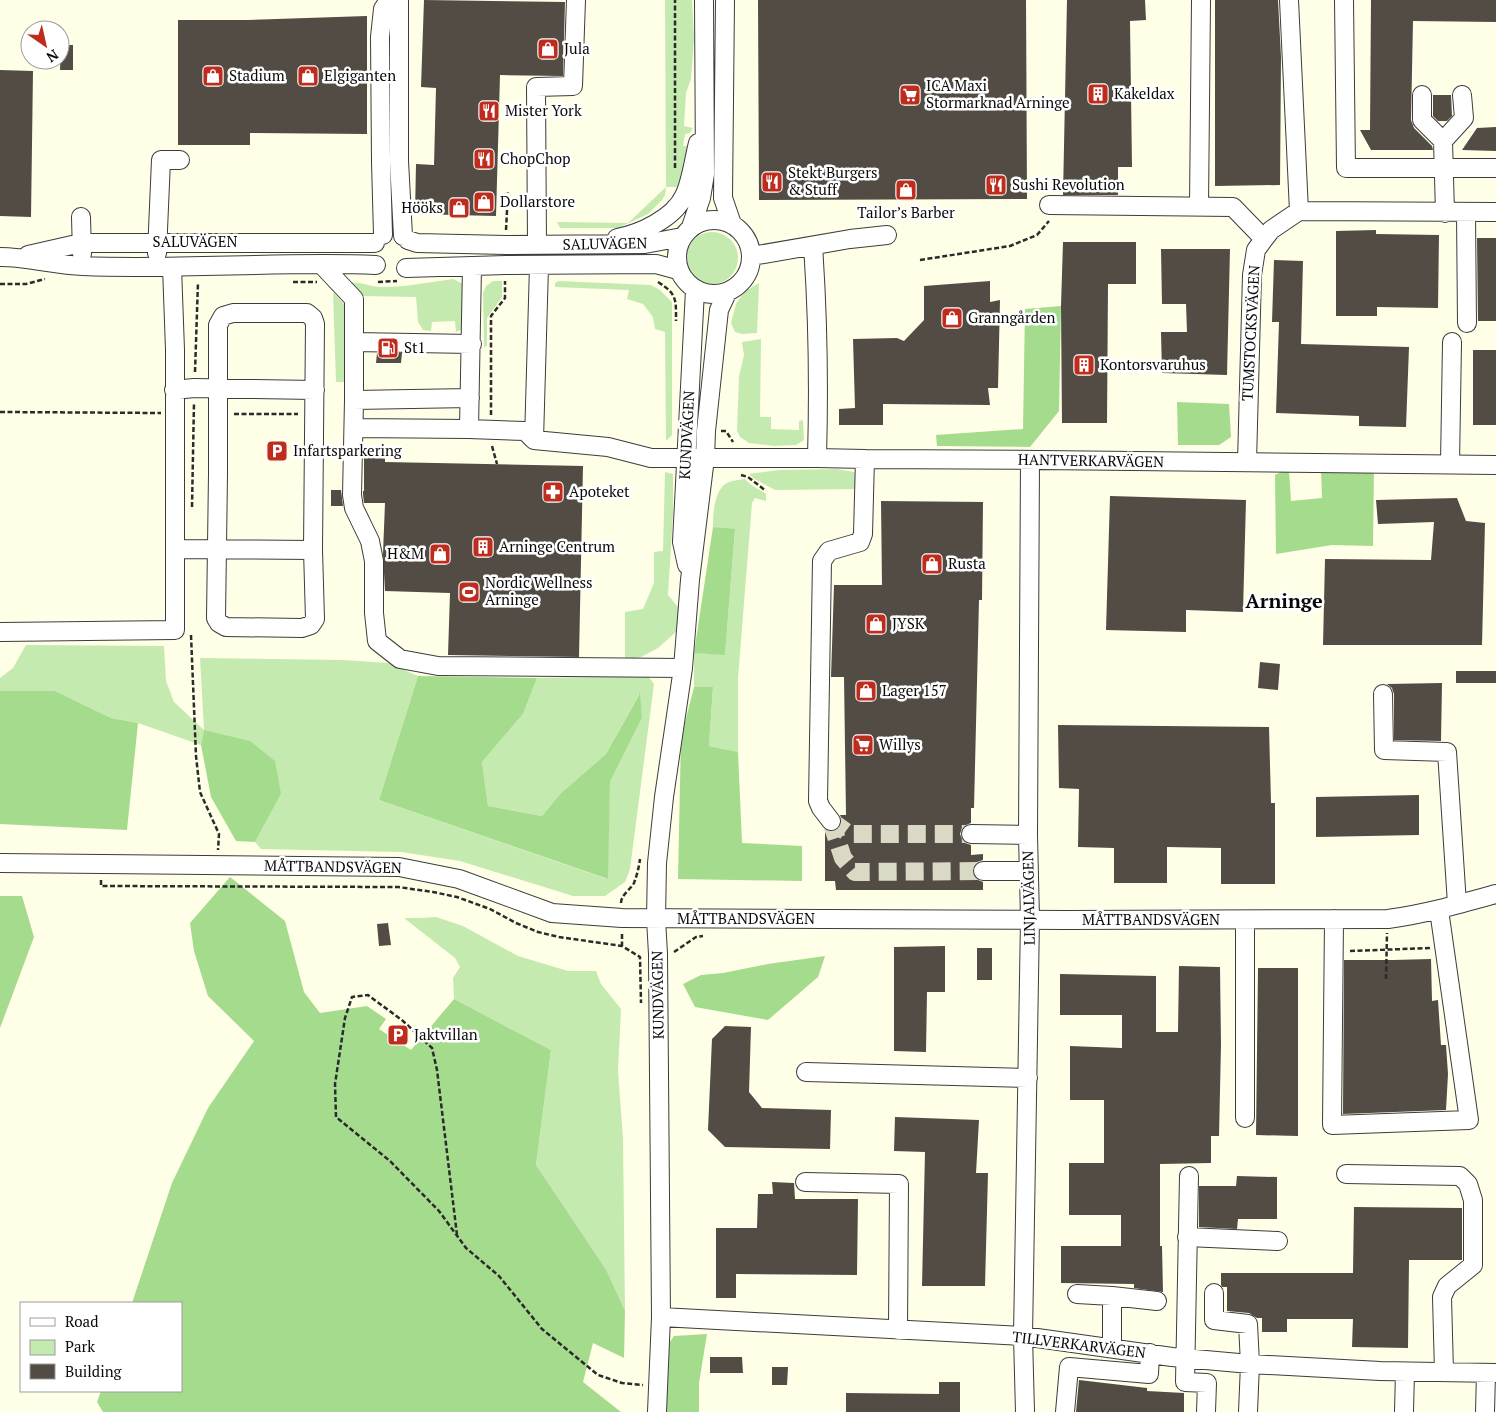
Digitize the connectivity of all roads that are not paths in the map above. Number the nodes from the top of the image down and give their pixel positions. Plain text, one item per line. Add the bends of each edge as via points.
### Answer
1 (389, 0) edge
2 (399, 0) edge
3 (576, 0) edge
4 (704, 0) edge
5 (1201, 0) edge
6 (1289, 0) edge
7 (1344, 0) edge
8 (726, 2) edge
9 (1422, 95) dead end
10 (1462, 95) dead end
11 (704, 116) junction
12 (1443, 141) junction
13 (180, 160) dead end
14 (1444, 168) junction
15 (1496, 168) edge
16 (1053, 205) road end
17 (1199, 206) junction
18 (1299, 211) junction
19 (1466, 212) junction
20 (1496, 212) edge
21 (1445, 213) junction
22 (81, 217) dead end
23 (732, 224) junction
24 (686, 232) junction
25 (888, 235) dead end
26 (406, 238) junction
27 (379, 239) junction
28 (1264, 239) junction
29 (158, 242) junction
30 (82, 243) junction
31 (537, 244) junction
32 (587, 244) junction
33 (813, 246) junction
34 (752, 256) junction
35 (8, 257) edge
36 (321, 264) junction
37 (376, 265) junction
38 (82, 266) junction
39 (472, 266) junction
40 (539, 266) junction
41 (164, 267) junction
42 (406, 268) junction
43 (678, 270) junction
44 (695, 290) junction
45 (727, 293) junction
46 (1467, 323) dead end
47 (354, 342) junction
48 (1452, 342) dead end
49 (472, 344) junction
50 (174, 390) junction
51 (219, 390) junction
52 (315, 390) junction
53 (470, 398) junction
54 (354, 400) junction
55 (354, 428) junction
56 (469, 429) junction
57 (534, 440) junction
58 (686, 458) junction
59 (705, 458) junction
60 (816, 458) junction
61 (865, 460) junction
62 (1030, 460) junction
63 (1247, 462) junction
64 (1450, 464) junction
65 (1496, 465) edge
66 (175, 549) junction
67 (216, 549) junction
68 (313, 550) junction
69 (690, 580) junction
70 (0, 632) edge
71 (683, 668) junction
72 (1383, 694) dead end
73 (831, 821) dead end
74 (971, 834) tunnel mouth
75 (1028, 835) junction
76 (0, 863) edge
77 (983, 871) tunnel mouth
78 (1029, 871) junction
79 (1496, 894) edge
80 (1457, 904) junction
81 (1439, 910) junction
82 (656, 919) junction
83 (1030, 919) junction
84 (1334, 919) junction
85 (1245, 920) junction
86 (806, 1072) dead end
87 (1028, 1078) junction
88 (1244, 1118) dead end
89 (1346, 1174) dead end
90 (1189, 1176) dead end
91 (804, 1182) dead end
92 (1187, 1238) junction
93 (1278, 1241) dead end
94 (1214, 1293) dead end
95 (1077, 1294) dead end
96 (1112, 1296) junction
97 (1157, 1301) dead end
98 (662, 1316) junction
99 (898, 1330) junction
100 (1023, 1336) junction
101 (1112, 1348) junction
102 (1150, 1353) junction
103 (1186, 1358) junction
104 (1250, 1364) junction
105 (1405, 1372) junction
106 (1444, 1372) junction
107 (1491, 1373) edge
108 (1489, 1410) edge
109 (657, 1412) edge
110 (1025, 1412) edge
111 (1065, 1412) edge
112 (1206, 1412) edge
113 (1248, 1412) edge
114 (1404, 1412) edge

1 - 27 street via 383,9 380,37
2 - 26 street via 399,162
3 - 31 street via 574,86 536,87
4 - 11 street
5 - 17 street
6 - 18 street
7 - 14 street via 1346,168
8 - 23 street via 723,198
9 - 12 street via 1422,120
10 - 12 street via 1464,118
11 - 24 street via 705,174 701,198
11 - 32 street via 684,196 676,209 650,227 628,236
12 - 14 street
13 - 29 street via 161,160
14 - 15 street
14 - 21 street
16 - 17 street
17 - 28 street via 1233,207
18 - 21 street
18 - 28 street, TUMSTOCKSVÄGEN via 1271,230
19 - 20 street
19 - 21 street
19 - 46 street
22 - 30 street
23 - 24 street via 711,219
23 - 34 street via 746,238
24 - 32 street, SALUVÄGEN via 645,244
24 - 43 street via 677,249
25 - 33 street
26 - 27 street, SALUVÄGEN via 393,233
26 - 31 street, SALUVÄGEN via 417,243
26 - 42 street via 412,257
27 - 29 street, SALUVÄGEN
27 - 37 street via 372,254
28 - 63 street, TUMSTOCKSVÄGEN via 1256,250 1252,275
29 - 30 street, SALUVÄGEN
29 - 41 street
30 - 35 street, SALUVÄGEN
30 - 38 street
31 - 32 street, SALUVÄGEN
33 - 34 street
33 - 60 street via 818,405
34 - 45 street via 746,276
35 - 38 street, SALUVÄGEN
36 - 37 street, SALUVÄGEN
36 - 41 street, SALUVÄGEN
36 - 47 street via 354,299
37 - 42 street, SALUVÄGEN via 394,273
38 - 41 street, SALUVÄGEN
39 - 40 street, SALUVÄGEN
39 - 42 street, SALUVÄGEN
39 - 49 street
40 - 43 street, SALUVÄGEN via 656,264
40 - 57 street
41 - 50 street via 175,350
43 - 44 street
44 - 45 street via 709,294
44 - 58 street, KUNDVÄGEN
45 - 59 street, KUNDVÄGEN via 718,310
47 - 49 street
47 - 54 street
48 - 64 street
49 - 53 street
50 - 51 street
50 - 66 street
51 - 52 street
51 - 52 street via 218,325 223,316 233,313 307,313 313,318
51 - 67 street
52 - 68 street
53 - 54 street
53 - 56 street
54 - 55 street
55 - 56 street, HANTVERKARVÄGEN
55 - 71 street via 352,495 374,560 374,613 378,641 400,659 438,666
56 - 57 street, HANTVERKARVÄGEN via 525,432
57 - 58 street, HANTVERKARVÄGEN via 608,447 651,458
58 - 59 street, HANTVERKARVÄGEN
58 - 69 street, KUNDVÄGEN via 682,542
59 - 60 street, HANTVERKARVÄGEN
59 - 69 street, KUNDVÄGEN
60 - 61 street, HANTVERKARVÄGEN
61 - 62 street, HANTVERKARVÄGEN
61 - 73 street via 860,542 829,551 822,561 818,801
62 - 63 street, HANTVERKARVÄGEN
62 - 75 street, LINJALVÄGEN
63 - 64 street, HANTVERKARVÄGEN
64 - 65 street, HANTVERKARVÄGEN
66 - 67 street
66 - 70 street via 175,630
67 - 68 street
67 - 68 street via 216,618 219,623 226,627 283,628 302,628 311,625 315,619
69 - 71 street, KUNDVÄGEN
71 - 82 street, KUNDVÄGEN via 664,797 657,863
72 - 80 street via 1384,750 1447,752
74 - 75 street
75 - 78 street, LINJALVÄGEN
76 - 82 street, MÅTTBANDSVÄGEN via 399,867 459,878 552,913
77 - 78 street
78 - 83 street, LINJALVÄGEN
79 - 80 street, MÅTTBANDSVÄGEN
80 - 81 street, MÅTTBANDSVÄGEN
81 - 84 street, MÅTTBANDSVÄGEN via 1388,919
81 - 84 street via 1469,1120 1332,1125
82 - 83 street, MÅTTBANDSVÄGEN
82 - 98 street, KUNDVÄGEN
83 - 85 street, MÅTTBANDSVÄGEN
83 - 87 street, LINJALVÄGEN
84 - 85 street, MÅTTBANDSVÄGEN
85 - 88 street
86 - 87 street
87 - 100 street, LINJALVÄGEN
89 - 106 street via 1460,1176 1468,1184 1473,1200 1473,1265 1447,1286 1442,1297
90 - 92 street
91 - 99 street via 899,1184
92 - 93 street
92 - 103 street
94 - 104 street via 1214,1320 1248,1324
95 - 96 street
96 - 97 street
96 - 101 street
98 - 99 street, TILLVERKARVÄGEN
98 - 109 street, KUNDVÄGEN
99 - 100 street, TILLVERKARVÄGEN
100 - 101 street, TILLVERKARVÄGEN
100 - 110 street, LINJALVÄGEN
101 - 102 street, TILLVERKARVÄGEN
102 - 103 street, TILLVERKARVÄGEN
102 - 111 street via 1149,1374 1069,1366
103 - 104 street, TILLVERKARVÄGEN
103 - 112 street via 1185,1382 1207,1383
104 - 105 street, TILLVERKARVÄGEN
104 - 113 street
105 - 106 street, TILLVERKARVÄGEN
105 - 114 street
106 - 107 street, TILLVERKARVÄGEN
107 - 108 street

